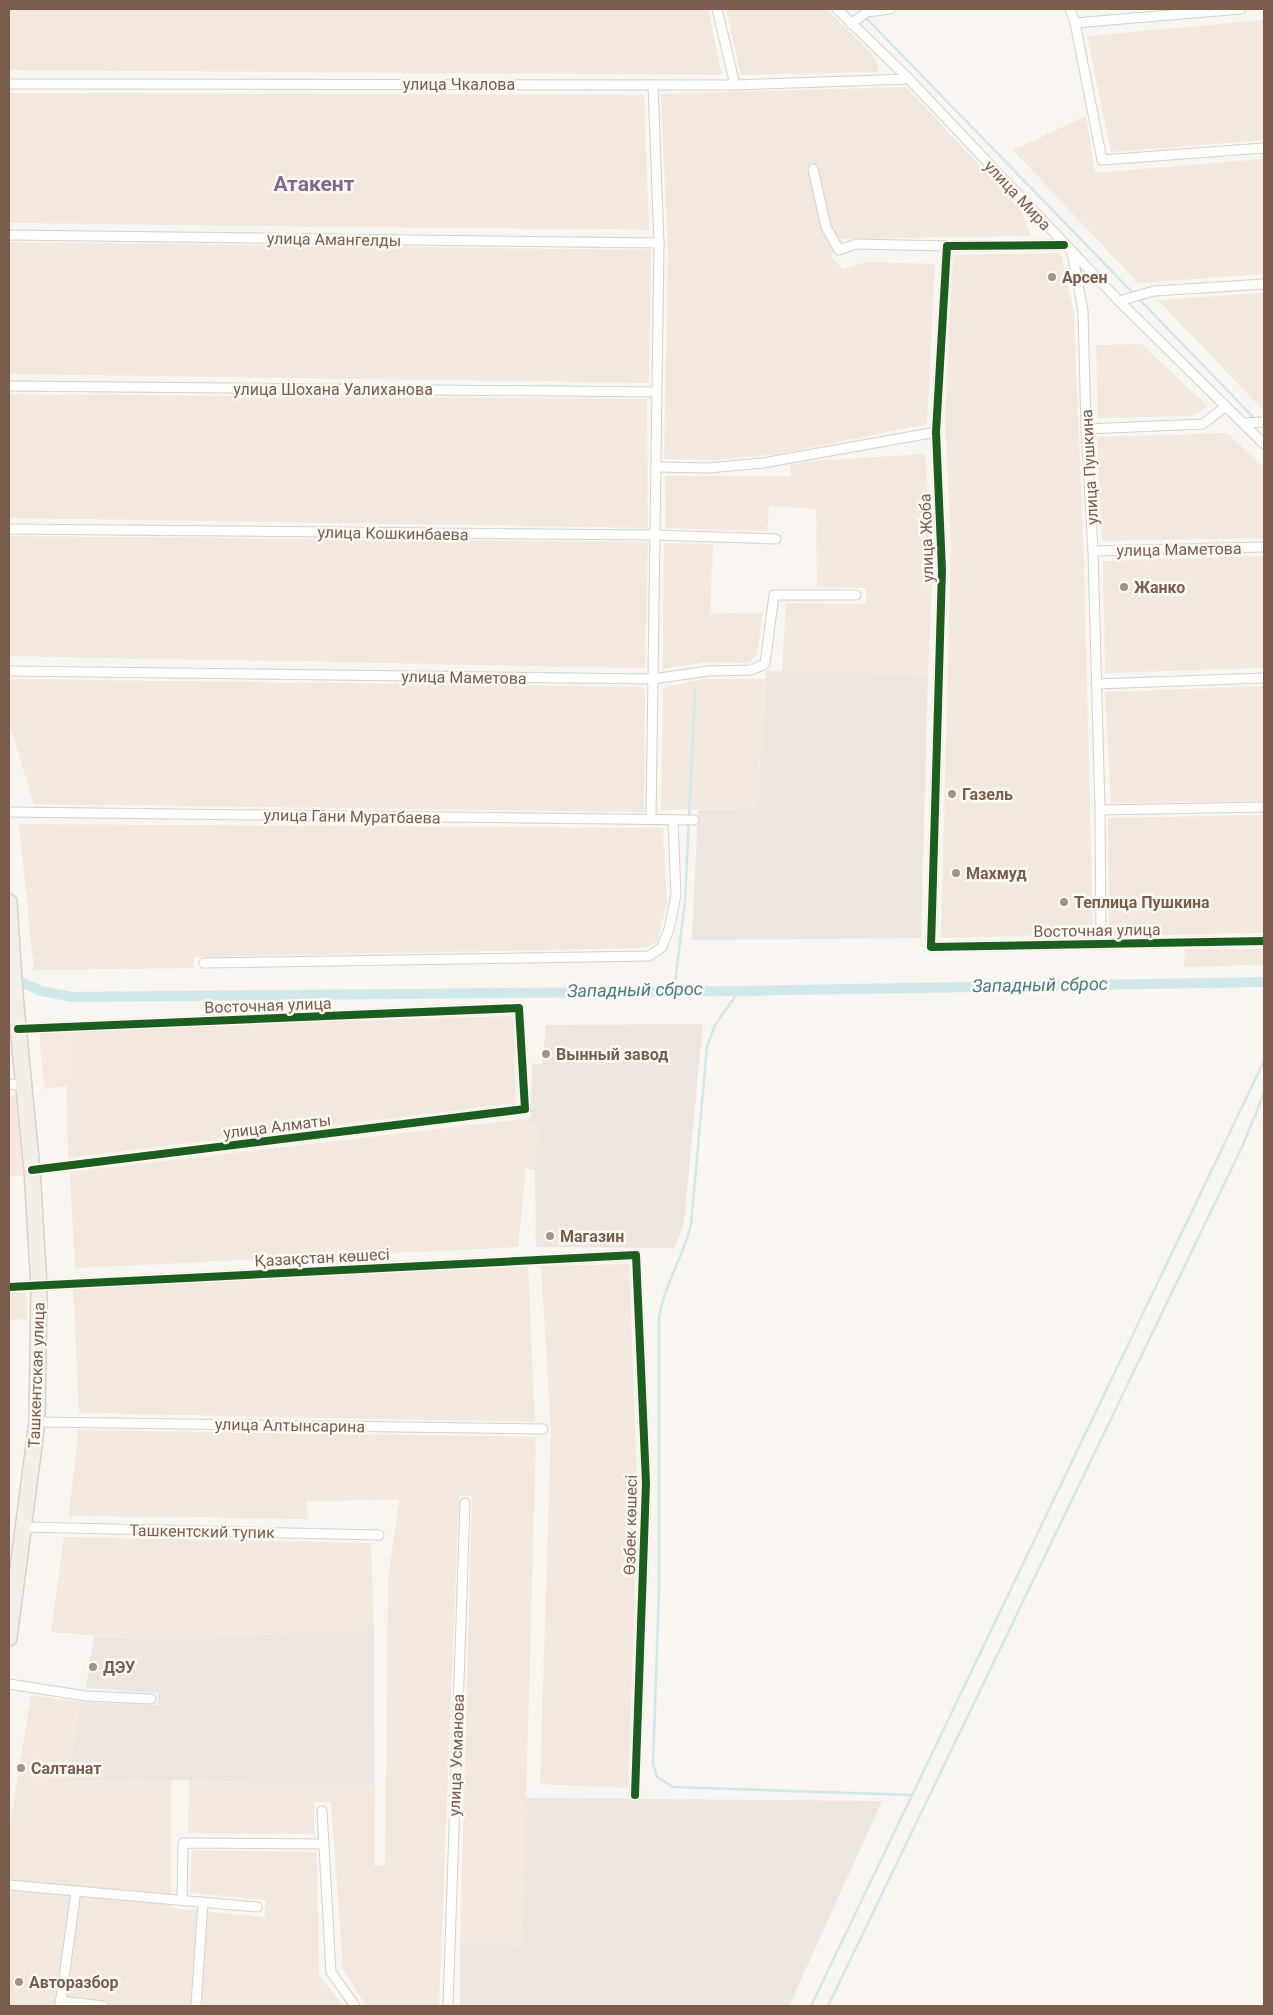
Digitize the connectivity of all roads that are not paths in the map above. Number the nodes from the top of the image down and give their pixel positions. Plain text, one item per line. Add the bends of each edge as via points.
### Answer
1 (717, 9) edge
2 (837, 9) edge
3 (890, 9) edge
4 (1070, 9) edge
5 (1241, 9) edge
6 (1076, 23) junction
7 (851, 24) junction
8 (909, 79) junction
9 (9, 84) edge
10 (653, 85) junction
11 (735, 85) junction
12 (1264, 148) edge
13 (813, 169) dead end
14 (9, 236) edge
15 (659, 243) junction
16 (1064, 245) junction
17 (947, 246) junction
18 (1072, 252) junction
19 (1264, 284) edge
20 (1119, 301) junction
21 (9, 386) edge
22 (657, 392) junction
23 (1226, 406) junction
24 (1264, 422) edge
25 (1244, 423) junction
26 (1086, 429) junction
27 (936, 432) junction
28 (1264, 444) edge
29 (656, 467) junction
30 (9, 529) edge
31 (655, 536) junction
32 (776, 539) dead end
33 (1264, 547) edge
34 (1093, 551) junction
35 (856, 595) dead end
36 (9, 671) edge
37 (1264, 678) edge
38 (653, 679) junction
39 (1096, 684) junction
40 (1264, 808) edge
41 (1100, 810) junction
42 (9, 812) edge
43 (651, 819) junction
44 (673, 820) junction
45 (694, 820) dead end
46 (9, 902) edge
47 (1264, 941) edge
48 (1101, 944) junction
49 (931, 947) joint
50 (11, 954) edge
51 (204, 963) dead end
52 (18, 1029) junction
53 (16, 1085) edge
54 (525, 1109) joint
55 (32, 1170) junction
56 (636, 1255) joint
57 (39, 1286) junction
58 (9, 1287) edge
59 (37, 1422) junction
60 (543, 1429) dead end
61 (465, 1503) dead end
62 (24, 1527) junction
63 (379, 1535) dead end
64 (9, 1638) edge
65 (9, 1684) edge
66 (151, 1699) dead end
67 (635, 1795) dead end
68 (322, 1811) dead end
69 (324, 1844) junction
70 (9, 1885) edge
71 (76, 1891) junction
72 (182, 1900) junction
73 (203, 1902) junction
74 (256, 1907) dead end
75 (60, 2003) edge
76 (103, 2006) edge
77 (196, 2006) edge
78 (355, 2006) edge
79 (448, 2006) edge

1 - 11 street
2 - 7 street, улица Мира
3 - 7 street via 867,12
4 - 6 street
5 - 6 street
6 - 12 street via 1102,160
7 - 8 street, улица Мира
8 - 11 street, улица Чкалова
8 - 16 street, улица Мира
9 - 10 street, улица Чкалова
10 - 11 street, улица Чкалова
10 - 15 street
13 - 17 street via 826,227 839,250 856,244
14 - 15 street, улица Амангелды
15 - 22 street
16 - 17 street
16 - 18 street, улица Мира
17 - 27 street, улица Жоба
18 - 20 street, улица Мира
18 - 26 street, улица Пушкина via 1083,311
19 - 20 street via 1154,291
20 - 23 street, улица Мира
21 - 22 street, улица Шохана Уалиханова
22 - 29 street
23 - 25 street, улица Мира
23 - 26 street via 1203,424
24 - 25 street
25 - 28 street, улица Мира
26 - 34 street, улица Пушкина
27 - 29 street via 763,464
27 - 49 street, улица Жоба via 942,570
29 - 31 street
30 - 31 street, улица Кошкинбаева
31 - 32 street, улица Кошкинбаева
31 - 38 street
33 - 34 street, улица Маметова
34 - 39 street, улица Пушкина
35 - 38 street, улица Маметова via 774,594 765,664 751,670 708,671
36 - 38 street, улица Маметова
37 - 39 street
38 - 43 street
39 - 41 street, улица Пушкина
40 - 41 street
41 - 48 street, улица Пушкина
42 - 43 street, улица Гани Муратбаева
43 - 44 street, улица Гани Муратбаева
44 - 45 street, улица Гани Муратбаева
44 - 51 street via 676,895 662,947 649,956
46 - 50 main road, Ташкентская улица
47 - 48 street, Восточная улица
48 - 49 street, Восточная улица
50 - 52 main road, Ташкентская улица
52 - 53 main road, Ташкентская улица
52 - 54 street, Восточная улица via 519,1008
53 - 55 main road, Ташкентская улица
54 - 55 street, улица Алматы
55 - 57 main road, Ташкентская улица
56 - 57 street, Қазақстан көшесі
56 - 67 street, Өзбек көшесі via 646,1483
57 - 58 street, Қазақстан көшесі
57 - 59 main road, Ташкентская улица
59 - 60 street, улица Алтынсарина
59 - 62 main road, Ташкентская улица
61 - 79 street, улица Усманова
62 - 63 street, Ташкентский тупик
62 - 64 main road, Ташкентская улица
65 - 66 street via 86,1696
68 - 69 street
69 - 72 street via 183,1843
69 - 78 street via 331,1972
70 - 71 street
71 - 72 street
71 - 75 street
72 - 73 street
73 - 74 street
73 - 77 street
75 - 76 street

